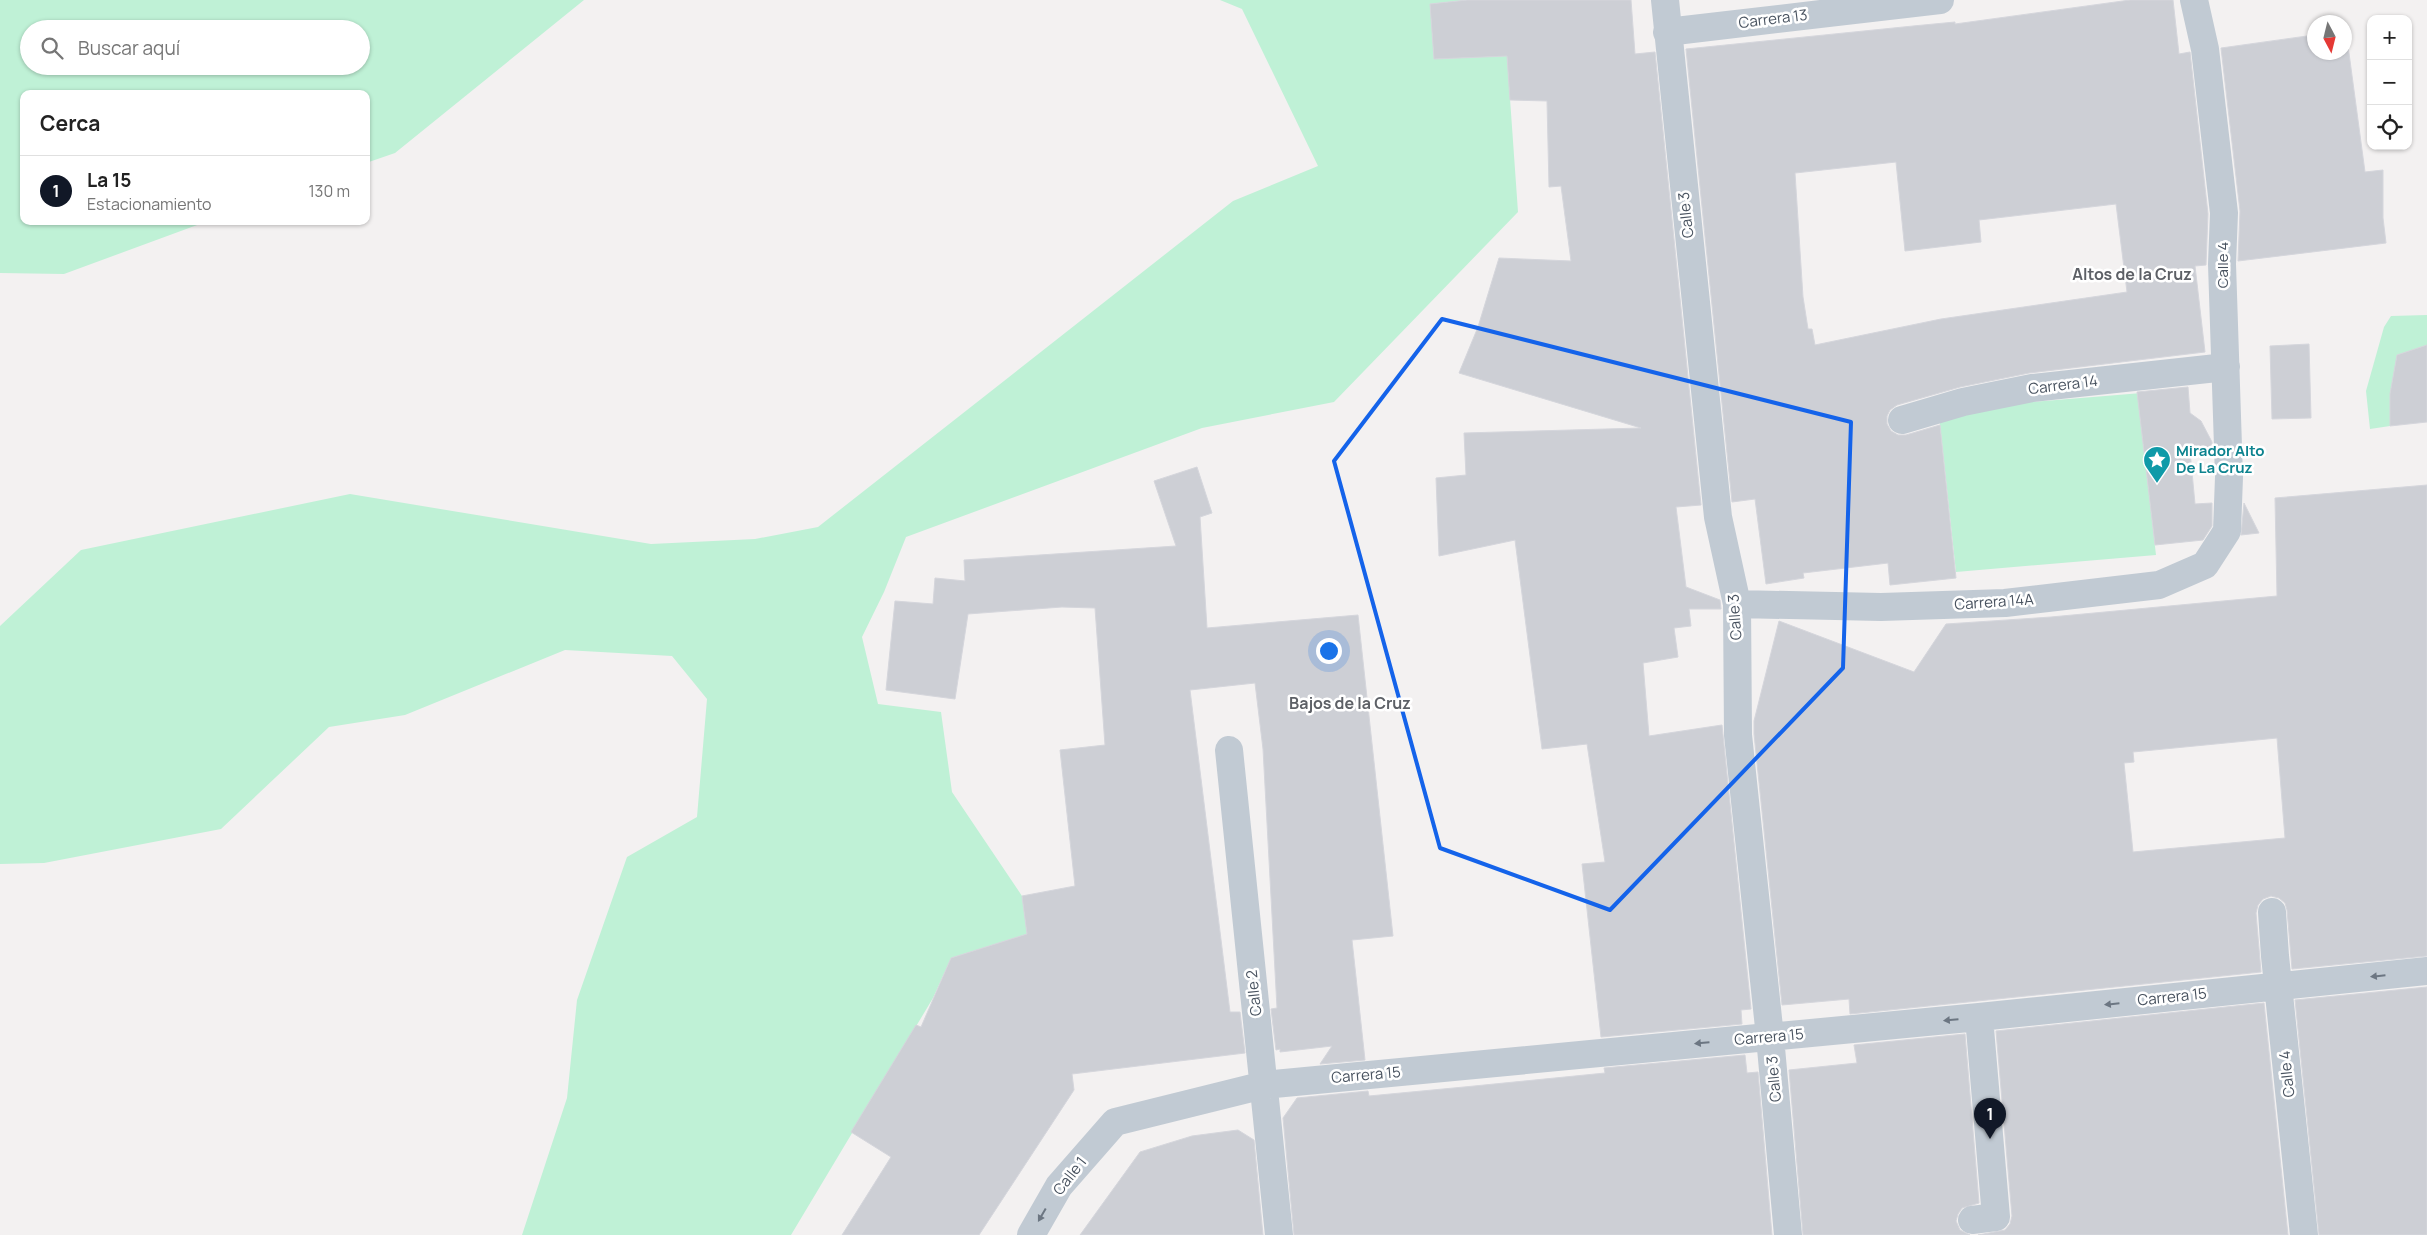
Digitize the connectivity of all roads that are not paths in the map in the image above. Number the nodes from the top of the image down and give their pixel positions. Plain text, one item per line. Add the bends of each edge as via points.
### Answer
1 (1665, 0) edge
2 (1940, 0) edge
3 (2194, 0) edge
4 (1667, 32) junction
5 (2226, 367) junction
6 (1902, 420) dead end
7 (2227, 531) joint
8 (1737, 604) junction
9 (1230, 750) dead end
10 (2272, 912) dead end
11 (2427, 971) edge
12 (2278, 986) junction
13 (1979, 1018) junction
14 (1770, 1037) junction
15 (1264, 1085) junction
16 (1115, 1122) joint
17 (1972, 1220) dead end
18 (1031, 1235) edge
19 (1280, 1235) edge
20 (1788, 1235) edge
21 (2304, 1235) edge

1 - 4 street, Calle 3
2 - 4 street, Carrera 13
3 - 5 street, Calle 4 via 2205,49 2224,213 2222,264
4 - 8 street, Calle 3 via 1718,517
5 - 6 street, Carrera 14 via 2032,388 1964,402
5 - 7 street, Calle 4
7 - 8 street, Carrera 14A via 2205,565 2159,585 2005,603 1881,607
8 - 14 street, Calle 3 via 1738,735
9 - 15 street, Calle 2
10 - 12 street, Calle 4
11 -> 12 street, Carrera 15
12 -> 13 street, Carrera 15
12 - 21 street, Calle 4
13 -> 14 street, Carrera 15
13 - 17 street via 1996,1217
14 -> 15 street, Carrera 15
14 - 20 street, Calle 3
15 - 16 street, Carrera 15
15 - 19 street, Calle 2
16 -> 18 street, Calle 1 via 1059,1186

